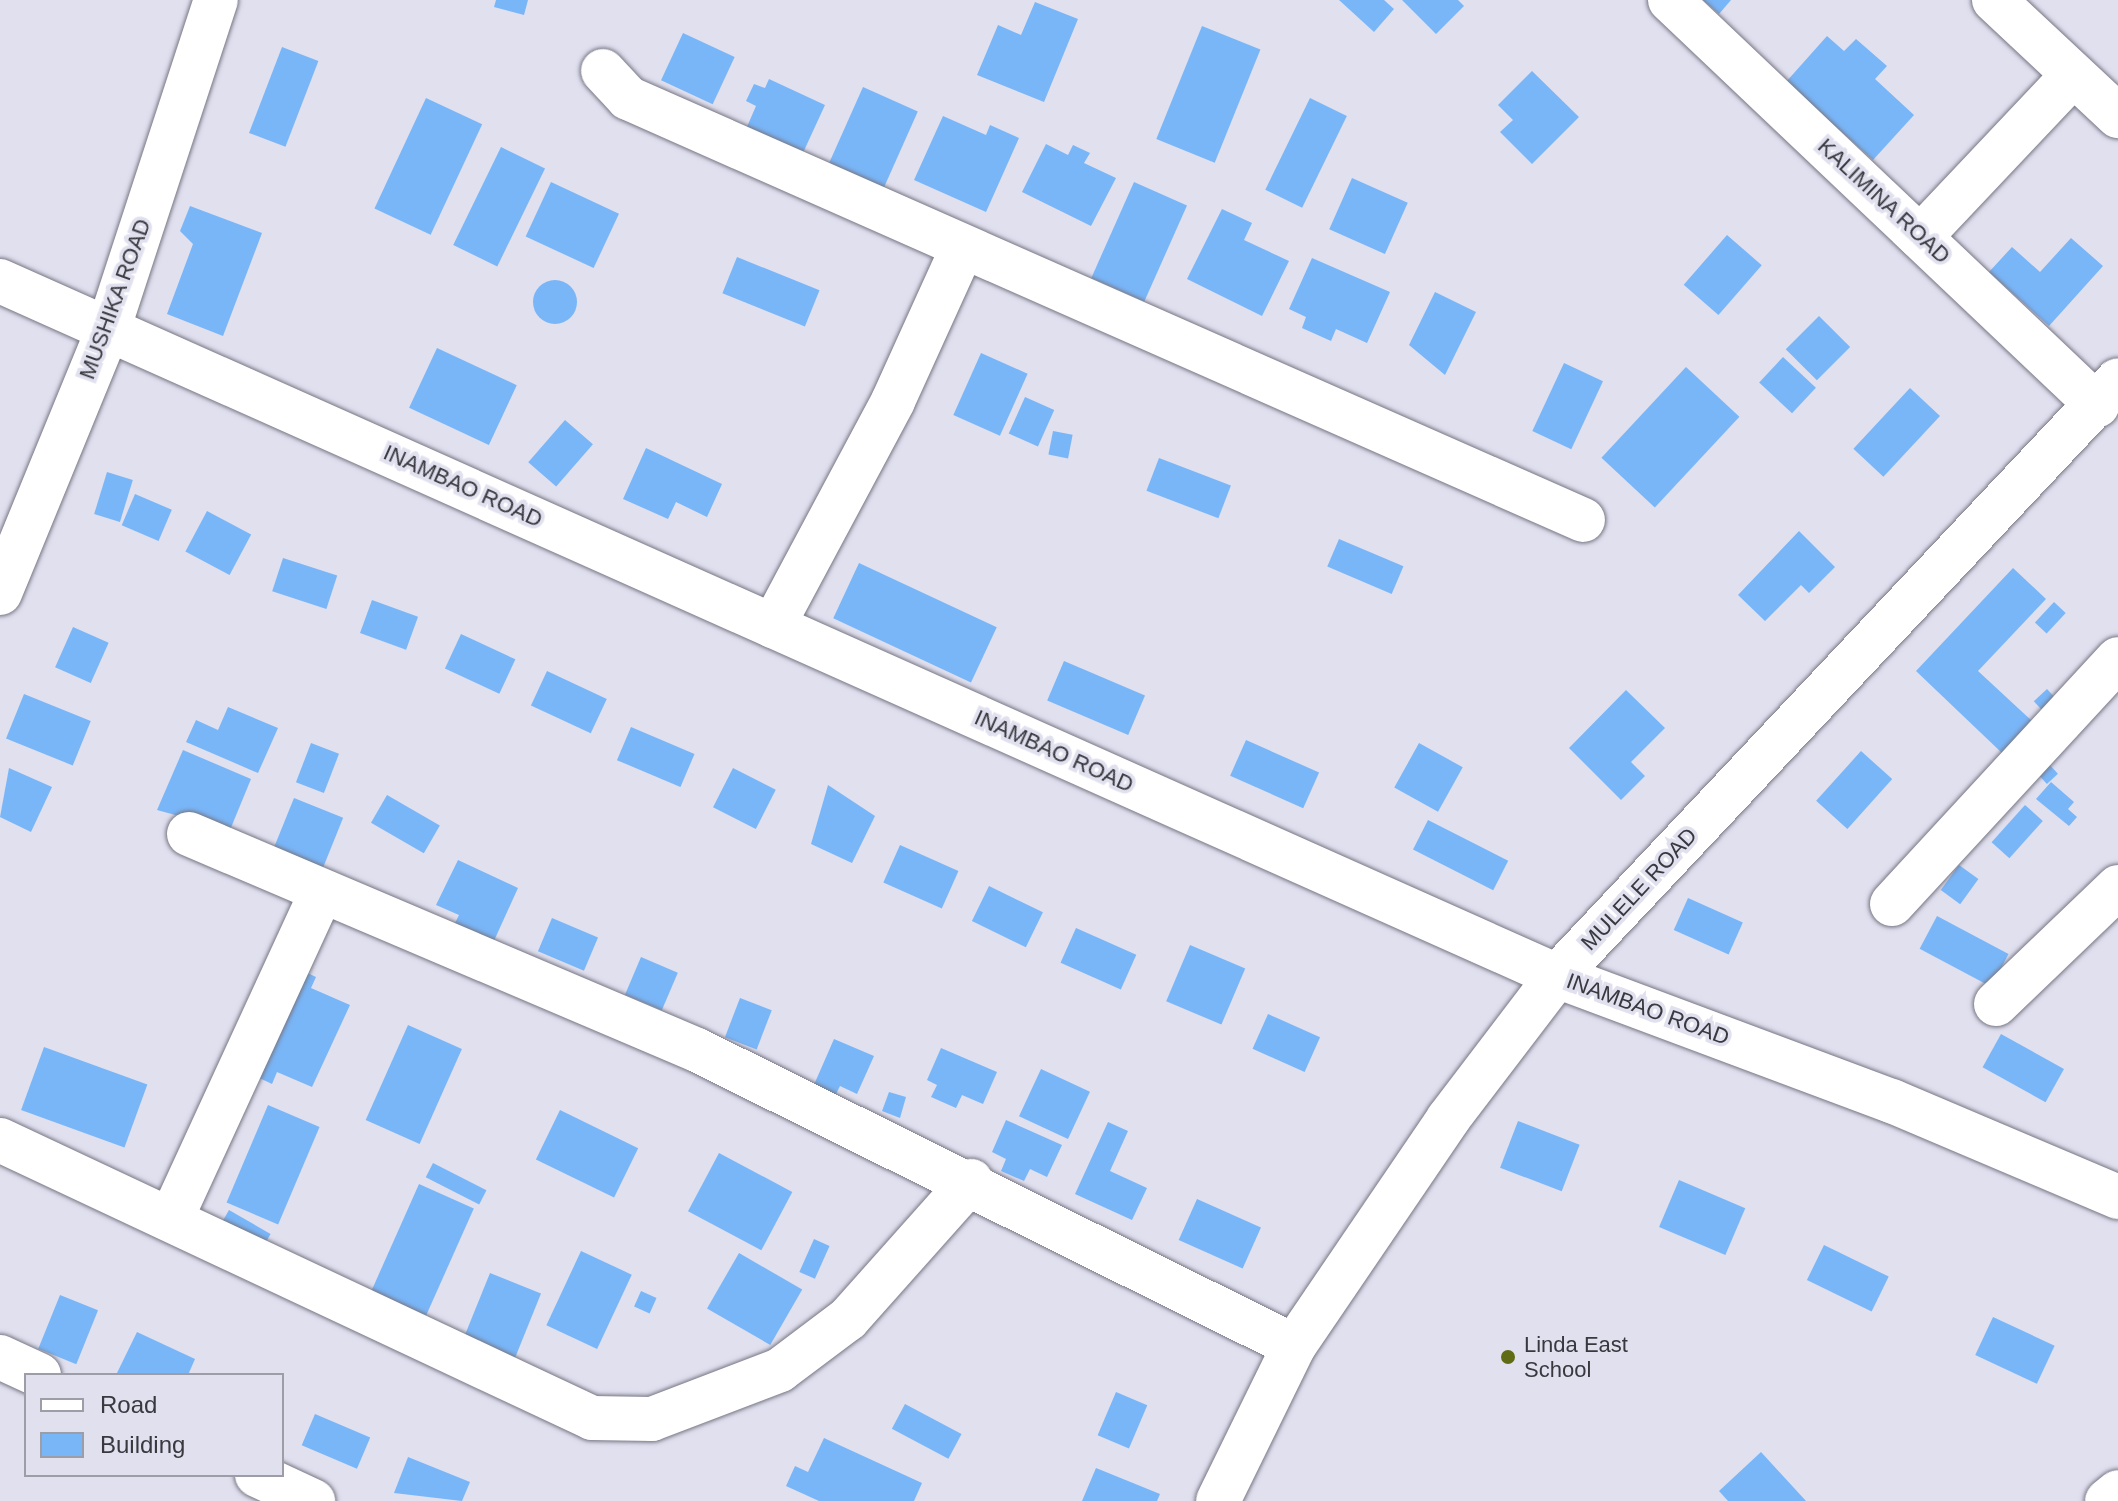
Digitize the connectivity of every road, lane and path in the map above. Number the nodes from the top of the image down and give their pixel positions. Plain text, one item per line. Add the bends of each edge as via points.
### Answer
1 (216, 0) edge
2 (1670, 0) edge
3 (1994, 0) edge
4 (603, 71) dead end
5 (2073, 75) junction
6 (2118, 116) edge
7 (1920, 237) junction
8 (963, 247) junction
9 (0, 281) edge
10 (109, 327) junction
11 (2107, 392) edge
12 (1583, 520) dead end
13 (0, 593) edge
14 (773, 626) junction
15 (2118, 659) edge
16 (189, 834) dead end
17 (2118, 887) edge
18 (321, 893) junction
19 (1892, 904) dead end
20 (1557, 976) junction
21 (1996, 1004) dead end
22 (0, 1140) edge
23 (971, 1181) junction
24 (2118, 1197) edge
25 (172, 1217) junction
26 (1294, 1346) junction
27 (0, 1357) edge
28 (35, 1373) edge
29 (261, 1477) edge
30 (2118, 1492) edge
31 (313, 1501) edge
32 (1218, 1501) edge
33 (2107, 1501) edge

1 - 10 street, MUSHIKA ROAD
2 - 7 street, KALIMINA ROAD
3 - 5 street
4 - 8 street via 628,98
5 - 6 street
5 - 7 street
7 - 11 street, KALIMINA ROAD
8 - 12 street
8 - 14 street via 893,401
9 - 10 street, INAMBAO ROAD
10 - 13 street, MUSHIKA ROAD
10 - 14 street, INAMBAO ROAD
11 - 20 street, MULELE ROAD
14 - 20 street, INAMBAO ROAD
15 - 19 street
16 - 18 street
17 - 21 street
18 - 23 street via 697,1050
18 - 25 street
20 - 24 street, INAMBAO ROAD via 1892,1101
20 - 26 street, MULELE ROAD via 1394,1195
22 - 25 street
23 - 25 street via 848,1319 780,1370 652,1419 592,1418
23 - 26 street
26 - 32 street, MULELE ROAD
27 - 28 street
29 - 31 street
30 - 33 street

